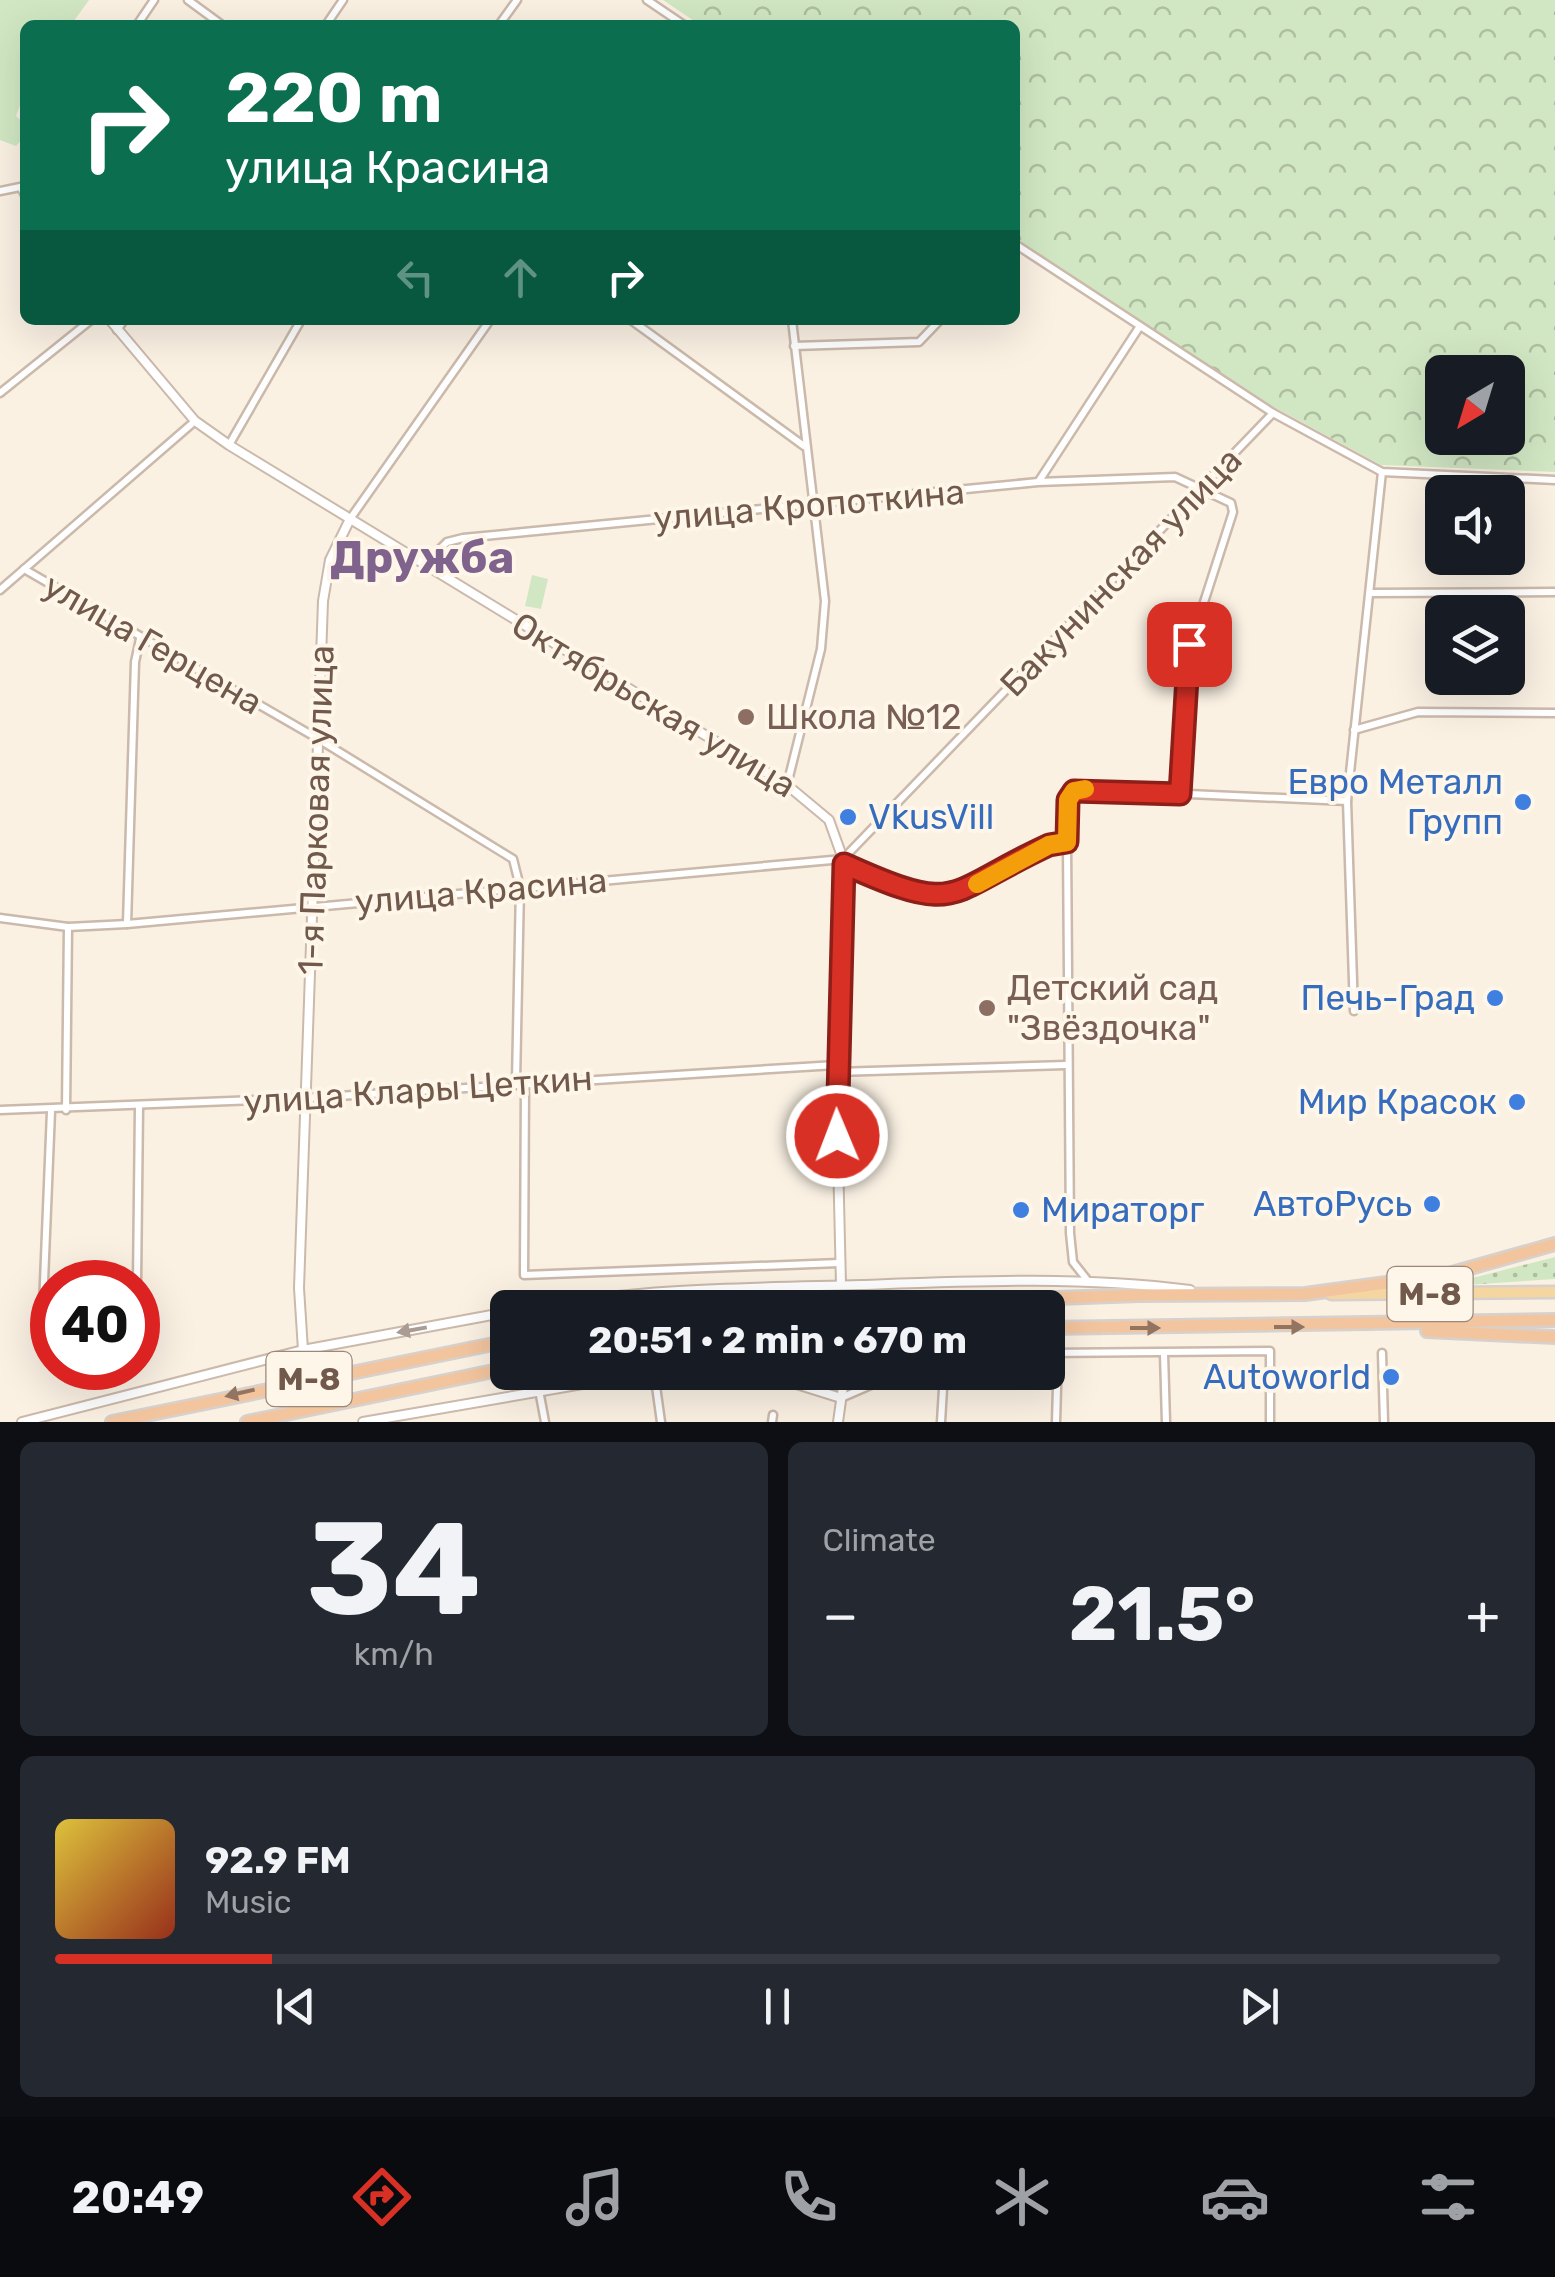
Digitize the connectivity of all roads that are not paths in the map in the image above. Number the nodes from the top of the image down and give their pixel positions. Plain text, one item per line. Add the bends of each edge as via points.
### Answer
1 (188, 0) edge
2 (647, 0) edge
3 (215, 20) edge
4 (675, 20) edge
5 (1020, 247) edge
6 (85, 325) edge
7 (114, 325) edge
8 (120, 325) edge
9 (298, 325) edge
10 (486, 325) edge
11 (638, 325) edge
12 (792, 325) edge
13 (935, 325) edge
14 (1140, 326) junction
15 (117, 330) junction
16 (794, 346) junction
17 (0, 393) edge
18 (1273, 414) junction
19 (195, 421) junction
20 (229, 444) junction
21 (805, 447) junction
22 (1382, 472) junction
23 (1555, 480) edge
24 (1038, 482) junction
25 (1203, 488) junction
26 (813, 507) junction
27 (350, 519) junction
28 (424, 566) junction
29 (24, 569) junction
30 (0, 590) edge
31 (1555, 592) edge
32 (1370, 593) junction
33 (140, 639) junction
34 (1555, 714) edge
35 (1354, 730) junction
36 (322, 744) junction
37 (787, 785) junction
38 (1180, 794) junction
39 (1347, 801) junction
40 (1067, 842) junction
41 (844, 862) junction
42 (520, 887) junction
43 (312, 908) junction
44 (0, 918) edge
45 (127, 924) junction
46 (68, 927) junction
47 (1354, 1011) dead end
48 (1066, 1065) junction
49 (836, 1068) junction
50 (520, 1082) junction
51 (306, 1098) junction
52 (138, 1106) junction
53 (0, 1110) edge
54 (66, 1110) junction
55 (51, 1111) junction
56 (1555, 1246) edge
57 (44, 1260) edge
58 (136, 1260) edge
59 (1073, 1262) junction
60 (839, 1263) junction
61 (1060, 1282) junction
62 (1091, 1283) junction
63 (840, 1285) junction
64 (714, 1290) edge
65 (1555, 1292) edge
66 (1214, 1293) junction
67 (1305, 1294) junction
68 (1065, 1298) edge
69 (490, 1315) edge
70 (1555, 1320) edge
71 (1328, 1326) junction
72 (1065, 1328) edge
73 (1555, 1336) edge
74 (490, 1346) edge
75 (303, 1350) junction
76 (1065, 1353) edge
77 (1382, 1353) dead end
78 (1164, 1354) junction
79 (490, 1372) edge
80 (540, 1390) joint
81 (656, 1390) edge
82 (815, 1390) edge
83 (843, 1390) edge
84 (857, 1390) edge
85 (943, 1390) edge
86 (1057, 1390) edge
87 (841, 1398) junction
88 (419, 1410) junction
89 (22, 1422) edge
90 (112, 1422) edge
91 (247, 1422) edge
92 (363, 1422) edge
93 (420, 1422) edge
94 (544, 1422) edge
95 (662, 1422) edge
96 (838, 1422) edge
97 (941, 1422) edge
98 (1056, 1422) edge
99 (1166, 1422) edge
100 (1270, 1422) edge
101 (1384, 1422) edge

1 - 3 street
2 - 4 street
5 - 14 street
6 - 17 street
7 - 15 street, Октябрьская улица
8 - 15 street
9 - 20 street
10 - 27 street, 1-я Парковая улица
11 - 21 street
12 - 16 street
13 - 16 street via 919,342
14 - 18 street
14 - 24 street
15 - 19 street, Октябрьская улица
16 - 21 street
18 - 22 street
18 - 25 street, Бакунинская улица
19 - 20 street, Октябрьская улица
19 - 29 street
20 - 27 street, Октябрьская улица
21 - 26 street
22 - 23 street
22 - 32 street
24 - 25 street, улица Кропоткина via 1175,476
24 - 26 street, улица Кропоткина
25 - 38 street via 1231,503 1233,512 1187,655
25 - 41 street, Бакунинская улица
26 - 28 street, улица Кропоткина via 463,538 447,542
26 - 37 street via 825,601 821,649
27 - 28 street, Октябрьская улица
27 - 36 street, 1-я Парковая улица via 326,578
28 - 37 street, Октябрьская улица
29 - 30 street
29 - 33 street, улица Герцена
31 - 32 street
32 - 35 street
33 - 36 street, улица Герцена
33 - 45 street
34 - 35 street via 1418,712
35 - 39 street
36 - 42 street, улица Герцена via 506,854 517,866
36 - 43 street, 1-я Парковая улица
37 - 41 street, Октябрьская улица via 829,820
38 - 39 street
38 - 40 street via 1074,791
39 - 47 street
40 - 41 street, улица Красина via 946,897 918,895
40 - 48 street
41 - 42 street, улица Красина
41 - 49 street
42 - 43 street, улица Красина
42 - 50 street
43 - 45 street, улица Красина
43 - 51 street, 1-я Парковая улица
44 - 46 street, улица Красина
45 - 46 street, улица Красина
46 - 54 street
48 - 49 street, улица Клары Цеткин
48 - 59 street
49 - 50 street, улица Клары Цеткин
49 - 60 street
50 - 51 street, улица Клары Цеткин
50 - 60 street via 524,1275
51 - 52 street, улица Клары Цеткин
51 - 75 street, 1-я Парковая улица
52 - 54 street, улица Клары Цеткин
52 - 58 street
53 - 55 street, улица Клары Цеткин
54 - 55 street, улица Клары Цеткин
55 - 57 street
56 - 67 highway via 1392,1285
59 - 61 street
59 - 62 street
60 - 63 street
61 - 62 street
61 - 63 street
62 - 66 street
63 - 64 street
65 - 67 main road, М-8
66 - 67 highway, М-8
66 - 68 highway, М-8
69 -> 75 street
70 - 71 highway, М-8
72 -> 71 highway, М-8
71 - 73 highway
74 -> 90 highway, М-8
75 - 89 street
76 - 78 street
77 - 101 street
78 - 99 street
78 - 100 street via 1270,1351
79 - 91 highway, М-8
80 - 88 street
80 - 94 street
81 - 95 street
82 - 87 street
83 - 87 street
84 - 87 street
85 - 97 street
86 - 98 street
87 - 96 street
88 - 92 street
88 - 93 street

